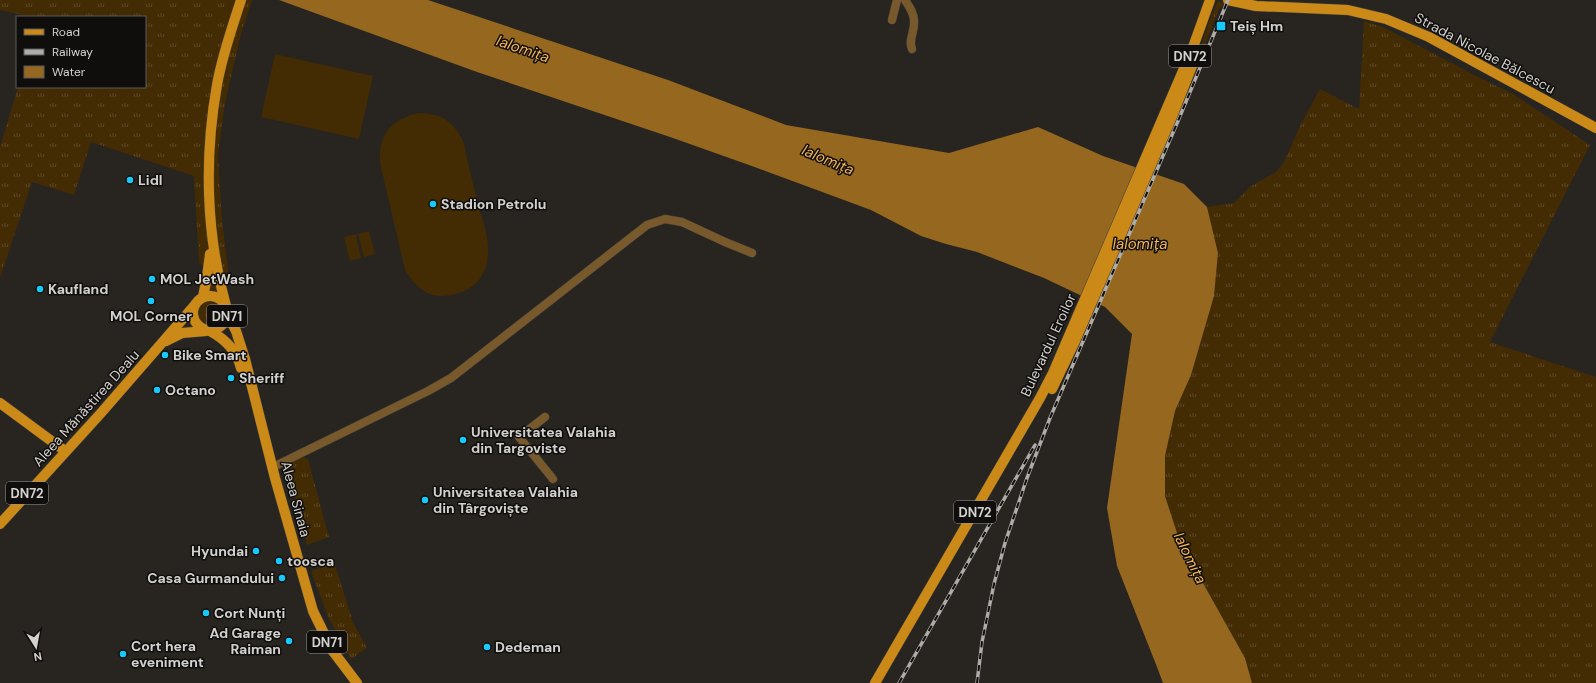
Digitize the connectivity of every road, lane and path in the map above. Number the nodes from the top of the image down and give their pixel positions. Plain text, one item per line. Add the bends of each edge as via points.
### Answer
1 (241, 0) edge
2 (897, 0) edge
3 (905, 0) edge
4 (1210, 0) edge
5 (1214, 0) edge
6 (1235, 1) edge
7 (892, 20) dead end
8 (912, 49) dead end
9 (1170, 112) junction
10 (1596, 128) edge
11 (211, 228) junction
12 (752, 253) dead end
13 (203, 297) junction
14 (194, 306) junction
15 (226, 309) junction
16 (208, 331) junction
17 (1072, 339) junction
18 (160, 346) junction
19 (0, 403) edge
20 (545, 417) dead end
21 (65, 451) junction
22 (273, 467) junction
23 (553, 479) dead end
24 (0, 524) edge
25 (350, 683) edge
26 (357, 683) edge
27 (875, 683) edge
28 (882, 683) edge

1 - 11 main road via 219,73 212,122 209,169
2 - 7 street
3 - 8 street via 914,20 910,44
4 - 9 main road, Bulevardul Eroilor / DN72
5 - 9 main road, Bulevardul Eroilor / DN72 via 1197,53
6 - 10 main road, Strada Nicolae Bălcescu via 1256,6 1348,10 1386,18 1429,37
9 - 17 main road, Bulevardul Eroilor / DN72
11 - 13 main road via 209,268
11 - 15 main road, Aleea Sinaia via 216,269
12 - 22 street via 682,222 665,219 647,225 451,378 416,398
13 - 14 main road, DN71
13 - 15 main road, DN71 via 218,298
14 - 16 main road, Aleea Sinaia / DN71 via 194,321 201,329
14 - 18 main road, Aleea Mănăstirea Dealu
15 - 16 main road, DN71 via 224,323 215,330
15 - 22 main road, Aleea Sinaia / DN71 via 247,365
16 - 18 main road, Aleea Mănăstirea Dealu via 182,333
16 - 25 main road, Aleea Sinaia / DN71 via 221,338 236,354 308,612 325,648
17 - 27 main road, Bulevardul Eroilor / DN72
17 - 28 main road, Bulevardul Eroilor / DN72 via 1060,376
18 - 21 main road, Aleea Mănăstirea Dealu
19 - 21 main road
20 - 23 street via 519,437
21 - 24 main road, Aleea Mănăstirea Dealu / DN72
22 - 26 main road, Aleea Sinaia / DN71 via 313,611 332,650

